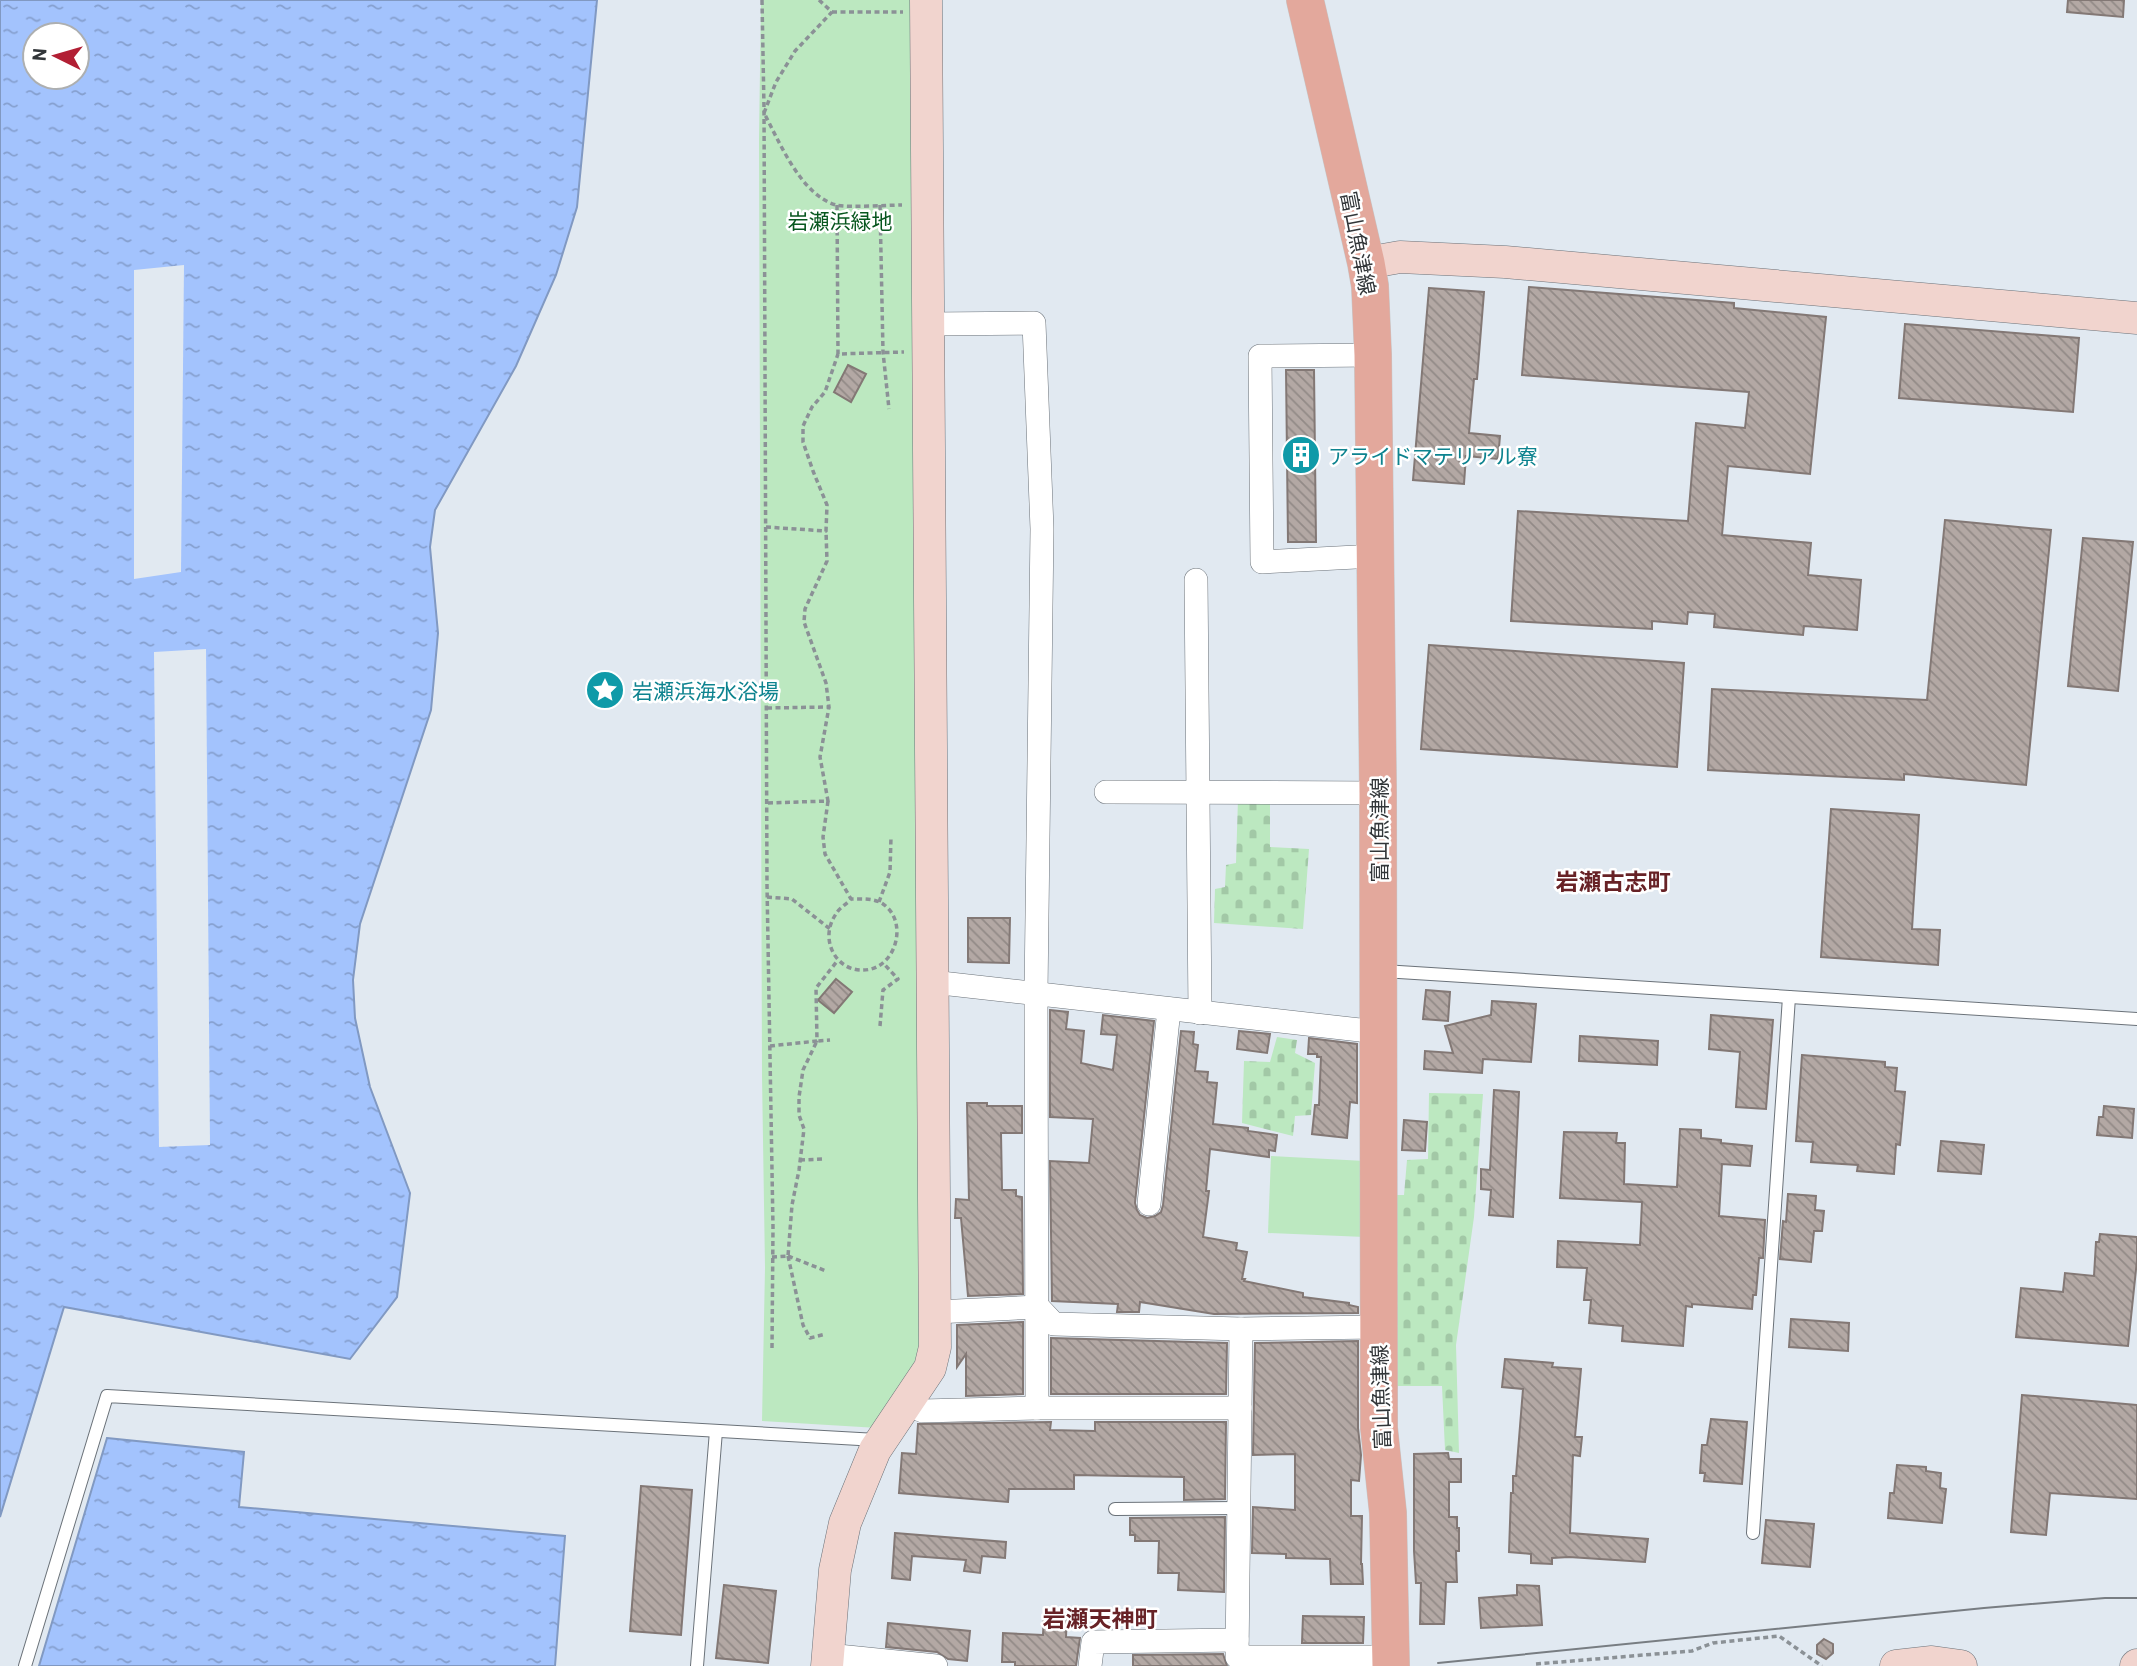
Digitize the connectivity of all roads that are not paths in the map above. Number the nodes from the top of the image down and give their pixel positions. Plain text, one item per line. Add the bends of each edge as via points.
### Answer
1 (1305, 0) edge
2 (926, 6) edge
3 (1366, 262) junction
4 (2137, 317) edge
5 (929, 337) junction
6 (1373, 355) junction
7 (1375, 556) junction
8 (1196, 580) dead end
9 (1106, 792) dead end
10 (1378, 793) junction
11 (1199, 794) junction
12 (1378, 971) junction
13 (932, 982) junction
14 (1036, 993) junction
15 (1789, 997) junction
16 (1169, 1009) junction
17 (1200, 1013) junction
18 (2137, 1019) edge
19 (1378, 1032) junction
20 (1149, 1204) dead end
21 (1038, 1307) junction
22 (936, 1312) junction
23 (1378, 1327) junction
24 (1241, 1329) junction
25 (905, 1404) junction
26 (1037, 1408) junction
27 (1240, 1408) junction
28 (716, 1431) junction
29 (881, 1441) junction
30 (1115, 1508) dead end
31 (1239, 1508) junction
32 (1753, 1533) dead end
33 (1237, 1640) junction
34 (828, 1661) edge
35 (1391, 1662) edge
36 (25, 1666) edge
37 (698, 1666) edge
38 (936, 1666) edge
39 (1090, 1666) edge
40 (1896, 1666) edge
41 (1961, 1666) edge

1 - 3 main road, 富山魚津線
2 - 5 street
3 - 4 street via 1400,257 1505,262
3 - 6 main road, 富山魚津線
5 - 13 street
5 - 14 street via 1034,323 1042,529
6 - 7 main road, 富山魚津線
6 - 7 street via 1260,356 1262,562
7 - 10 main road, 富山魚津線
8 - 11 street
9 - 11 street
10 - 11 street
10 - 12 main road, 富山魚津線
11 - 17 street
12 - 15 lane
12 - 19 main road, 富山魚津線
13 - 14 street
13 - 22 street
14 - 16 street
14 - 21 street
15 - 18 lane
15 - 32 lane
16 - 17 street
16 - 20 street
17 - 19 street
19 - 23 main road, 富山魚津線
21 - 22 street
21 - 24 street via 1054,1324
21 - 26 street
22 - 25 street via 930,1368
23 - 24 street
23 - 35 main road, 富山魚津線 via 1378,1428 1388,1513
24 - 27 street
25 - 26 street via 923,1411
25 - 29 street
26 - 27 street
27 - 31 street
28 - 29 lane
28 - 36 lane via 107,1396
28 - 37 lane
29 - 34 street via 845,1523 835,1570
30 - 31 lane
31 - 33 street
33 - 35 street via 1237,1657
33 - 39 street via 1093,1642
34 - 38 street
40 - 41 street via 1932,1662

